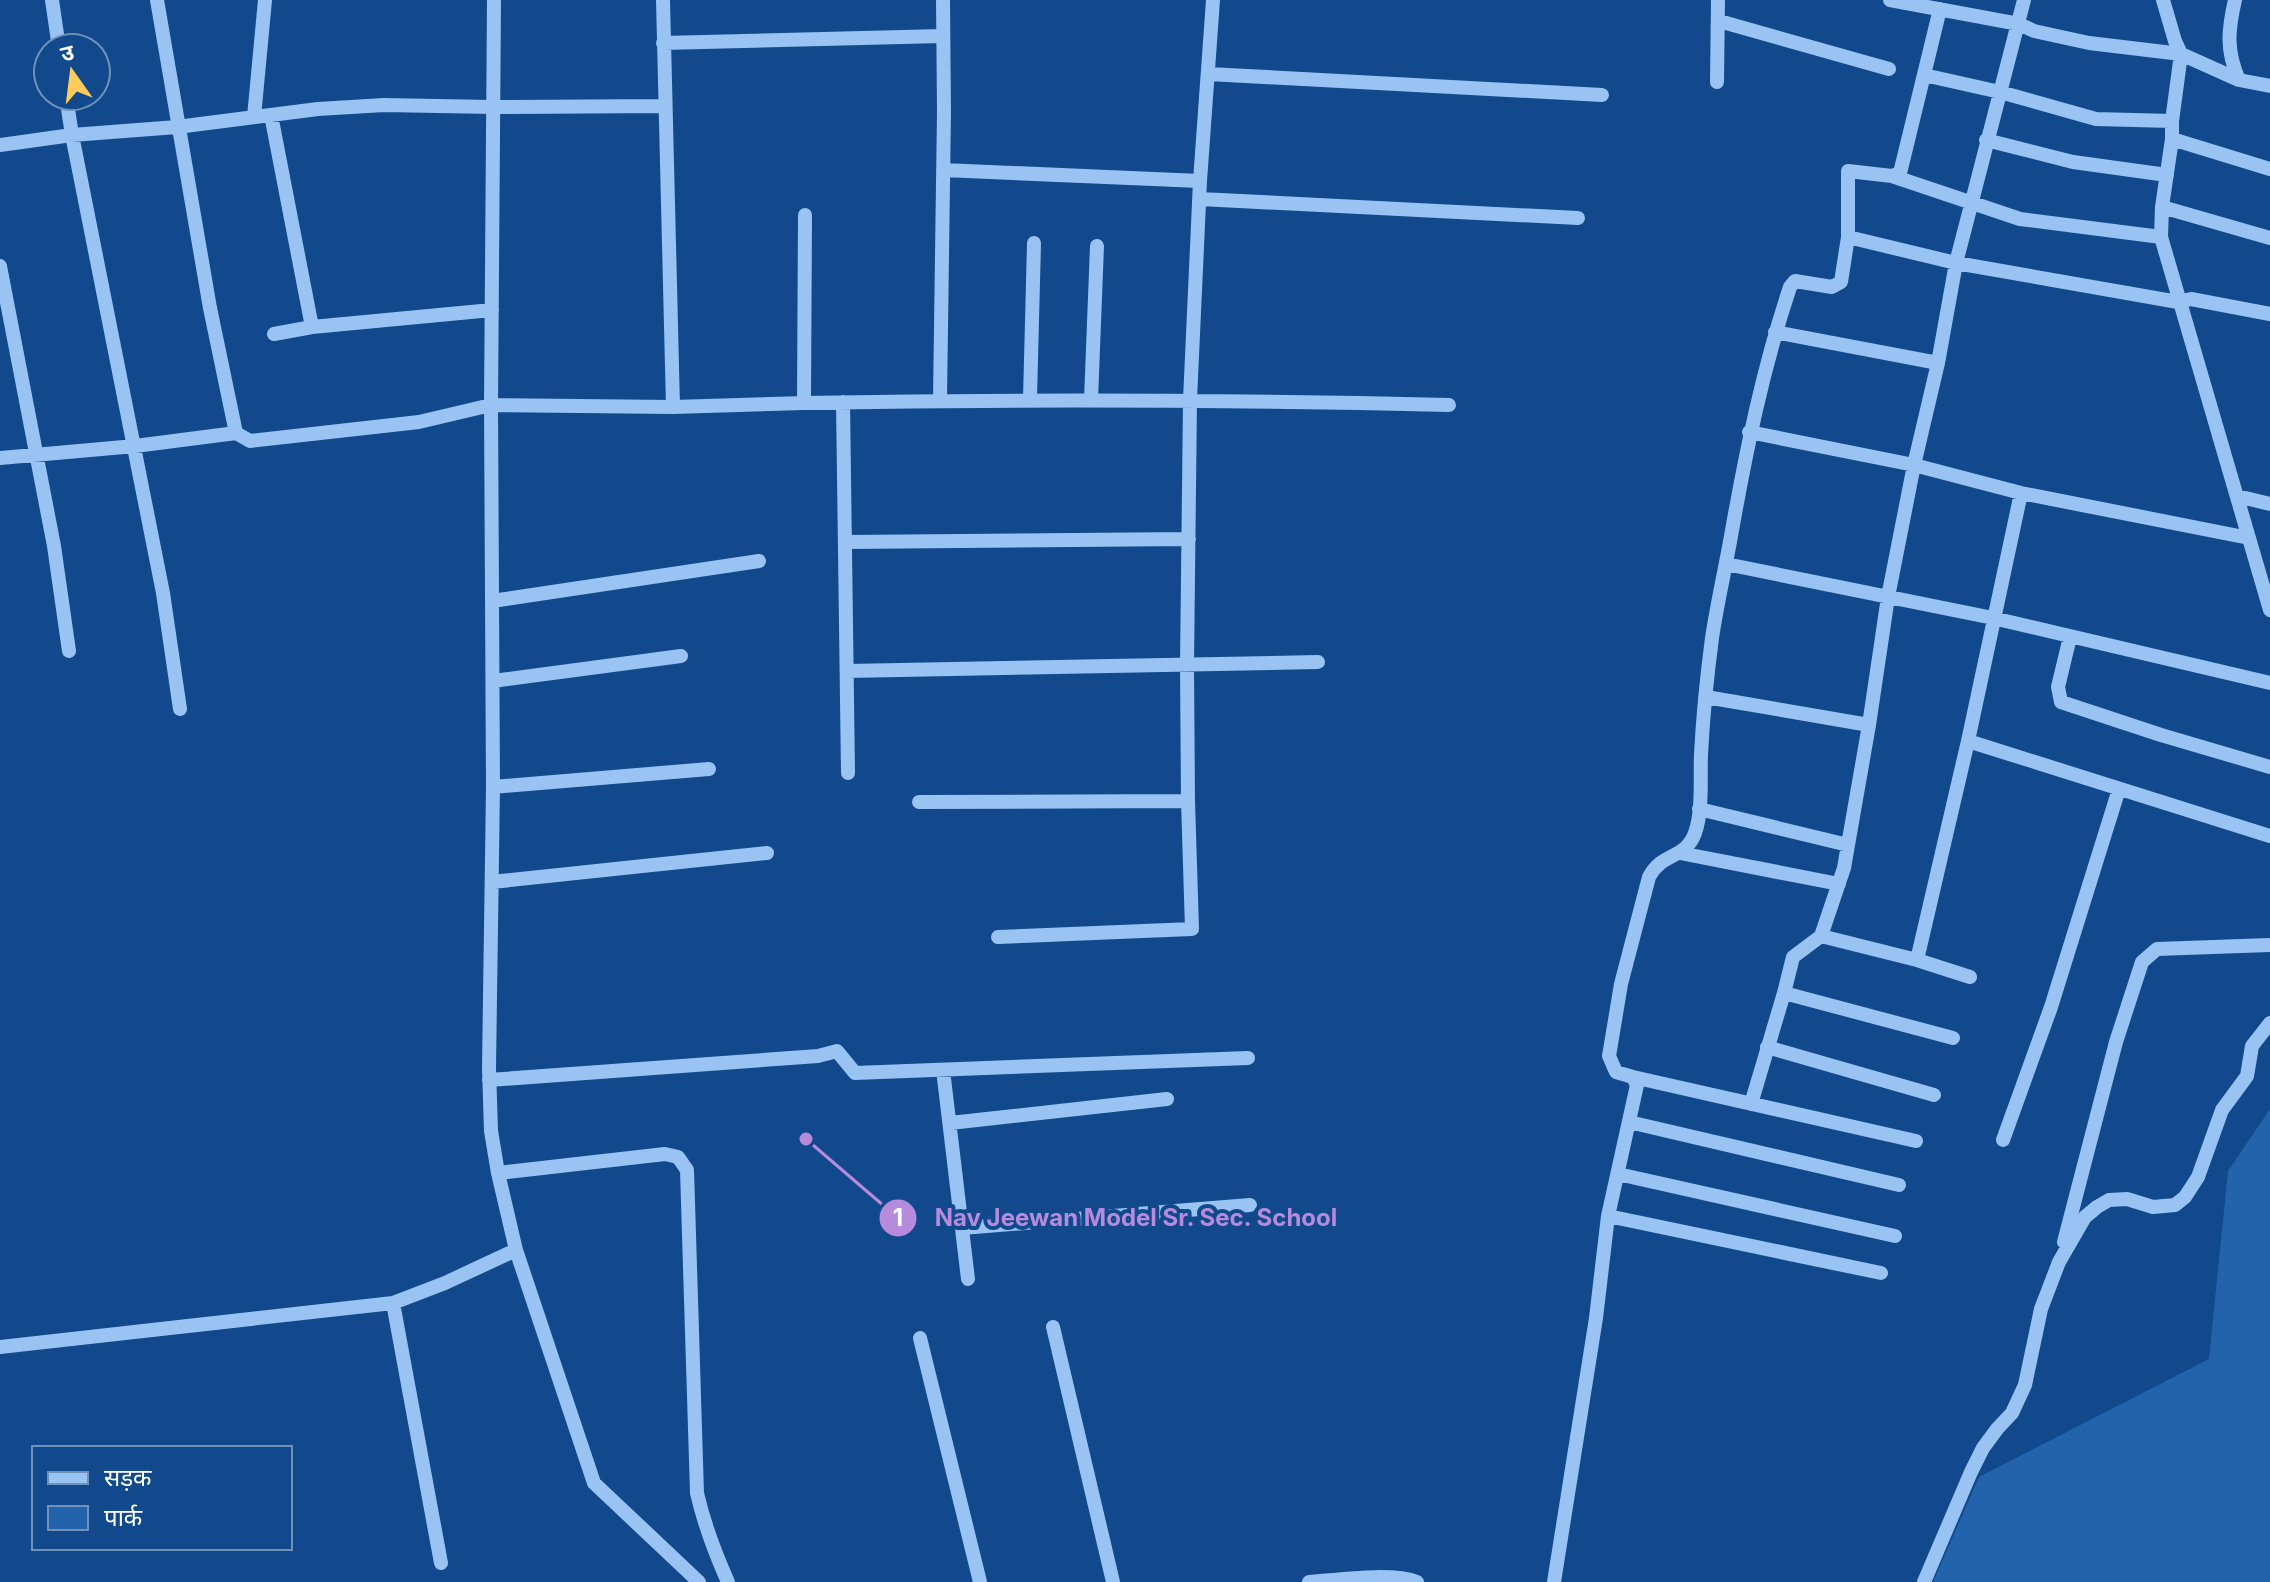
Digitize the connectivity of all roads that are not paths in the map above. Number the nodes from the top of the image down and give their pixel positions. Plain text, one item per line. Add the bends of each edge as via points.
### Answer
1 (52, 0) edge
2 (157, 0) edge
3 (265, 0) edge
4 (494, 0) edge
5 (663, 0) edge
6 (943, 0) edge
7 (1213, 0) edge
8 (1718, 0) edge
9 (2024, 0) edge
10 (2163, 0) edge
11 (2235, 0) edge
12 (1902, 1) edge
13 (1940, 9) junction
14 (1719, 21) junction
15 (2019, 24) junction
16 (57, 32) edge
17 (943, 36) junction
18 (663, 43) junction
19 (2181, 54) junction
20 (1889, 69) dead end
21 (1209, 74) junction
22 (1924, 75) junction
23 (2239, 80) junction
24 (1717, 82) dead end
25 (2270, 86) edge
26 (2000, 92) junction
27 (1602, 95) dead end
28 (664, 106) junction
29 (493, 107) junction
30 (68, 112) edge
31 (271, 115) junction
32 (254, 117) junction
33 (2172, 121) junction
34 (177, 127) junction
35 (72, 135) junction
36 (2172, 139) junction
37 (1986, 140) junction
38 (0, 145) edge
39 (2270, 169) edge
40 (943, 170) junction
41 (2167, 175) junction
42 (1892, 176) junction
43 (1200, 181) junction
44 (1200, 199) junction
45 (1971, 204) junction
46 (2162, 207) junction
47 (805, 215) dead end
48 (1578, 218) dead end
49 (1848, 237) junction
50 (2161, 237) junction
51 (2270, 238) edge
52 (1034, 243) dead end
53 (1097, 246) dead end
54 (1956, 263) junction
55 (0, 266) edge
56 (2178, 302) junction
57 (492, 310) junction
58 (2270, 314) edge
59 (312, 327) junction
60 (1775, 332) junction
61 (274, 334) dead end
62 (1938, 363) junction
63 (1030, 399) junction
64 (940, 400) junction
65 (1091, 400) junction
66 (1190, 400) junction
67 (843, 402) junction
68 (804, 403) junction
69 (491, 405) junction
70 (1449, 405) dead end
71 (673, 407) junction
72 (1749, 432) junction
73 (236, 433) junction
74 (135, 446) junction
75 (36, 454) junction
76 (0, 458) edge
77 (1914, 465) junction
78 (2021, 493) junction
79 (2237, 496) junction
80 (2270, 504) edge
81 (2249, 538) junction
82 (1189, 539) junction
83 (845, 542) junction
84 (759, 561) dead end
85 (1726, 564) junction
86 (2267, 590) edge
87 (1888, 597) junction
88 (492, 601) junction
89 (2270, 610) edge
90 (1993, 618) junction
91 (2070, 637) junction
92 (69, 651) dead end
93 (681, 656) dead end
94 (1318, 662) dead end
95 (1187, 665) junction
96 (847, 671) junction
97 (493, 681) junction
98 (2270, 683) edge
99 (1706, 697) junction
100 (180, 709) dead end
101 (1869, 725) junction
102 (1968, 741) junction
103 (2270, 767) edge
104 (709, 769) dead end
105 (848, 773) dead end
106 (493, 787) junction
107 (2119, 789) junction
108 (1188, 801) junction
109 (919, 802) dead end
110 (1699, 809) junction
111 (2270, 836) edge
112 (1848, 845) junction
113 (767, 853) dead end
114 (1680, 853) junction
115 (492, 882) junction
116 (1839, 884) junction
117 (1821, 936) junction
118 (998, 937) dead end
119 (2270, 945) edge
120 (1917, 960) junction
121 (1970, 977) dead end
122 (1784, 993) junction
123 (2270, 1023) edge
124 (1953, 1038) dead end
125 (1767, 1047) junction
126 (1248, 1058) dead end
127 (943, 1070) junction
128 (1633, 1077) junction
129 (489, 1080) junction
130 (1934, 1095) dead end
131 (1167, 1099) dead end
132 (1751, 1104) junction
133 (1629, 1122) junction
134 (950, 1123) junction
135 (2003, 1140) dead end
136 (1916, 1141) dead end
137 (498, 1173) junction
138 (1618, 1174) junction
139 (1899, 1185) dead end
140 (1250, 1205) dead end
141 (1608, 1216) junction
142 (962, 1228) junction
143 (1895, 1236) dead end
144 (516, 1250) junction
145 (2059, 1262) junction
146 (1881, 1273) dead end
147 (968, 1279) dead end
148 (393, 1303) junction
149 (1053, 1327) dead end
150 (920, 1338) dead end
151 (0, 1347) edge
152 (441, 1563) dead end
153 (699, 1582) edge
154 (728, 1582) edge
155 (980, 1582) edge
156 (1113, 1582) edge
157 (1309, 1582) edge
158 (1417, 1582) edge
159 (1554, 1582) edge
160 (1924, 1582) edge

1 - 16 street
2 - 34 street
3 - 32 street
4 - 29 street
5 - 18 street
6 - 17 street
7 - 21 street
8 - 14 street
9 - 15 street
10 - 19 street
11 - 23 street via 2230,53
12 - 13 street
13 - 15 street
13 - 22 street
14 - 20 street
14 - 24 street
15 - 19 street via 2089,43
15 - 26 street
17 - 18 street
17 - 40 street
18 - 28 street
19 - 23 street
19 - 33 street
21 - 27 street
21 - 43 street
22 - 26 street
22 - 42 street via 1900,173
23 - 25 street
26 - 33 street via 2096,119
26 - 37 street
28 - 29 street
28 - 71 street
29 - 31 street via 384,105
29 - 57 street
30 - 35 street
31 - 32 street
31 - 59 street
32 - 34 street
33 - 36 street
34 - 35 street
34 - 73 street
35 - 38 street
35 - 74 street
36 - 39 street
36 - 41 street
37 - 41 street via 2073,162
37 - 45 street
40 - 43 street
40 - 64 street
41 - 46 street
42 - 45 street
42 - 49 street via 1848,171
43 - 44 street
44 - 48 street
44 - 66 street
45 - 50 street via 2020,219
45 - 54 street
46 - 50 street
46 - 51 street
47 - 68 street
49 - 54 street
49 - 60 street via 1841,282 1832,287 1795,281
50 - 56 street
52 - 63 street
53 - 65 street
54 - 56 street
54 - 62 street
55 - 75 street
56 - 58 street via 2191,299
56 - 79 street
57 - 59 street
57 - 69 street
59 - 61 street
60 - 62 street
60 - 72 street
62 - 77 street
63 - 64 street
63 - 65 street
64 - 67 street
65 - 66 street
66 - 70 street
66 - 82 street
67 - 68 street
67 - 83 street
68 - 71 street
69 - 71 street
69 - 73 street via 419,422 266,440 250,441
69 - 88 street
72 - 77 street
72 - 85 street
73 - 74 street
74 - 75 street
74 - 100 street
75 - 76 street
75 - 92 street
77 - 78 street
77 - 87 street
78 - 81 street
78 - 90 street
79 - 80 street
79 - 81 street
81 - 86 street
82 - 83 street
82 - 95 street
83 - 96 street
84 - 88 street
85 - 87 street
85 - 99 street
86 - 89 street
87 - 90 street
87 - 101 street
88 - 97 street
90 - 91 street
90 - 102 street
91 - 98 street
91 - 103 street via 2058,687 2061,702
93 - 97 street
94 - 95 street
95 - 96 street
95 - 108 street
96 - 105 street
97 - 106 street
99 - 101 street
99 - 110 street
101 - 112 street
102 - 107 street
102 - 120 street
104 - 106 street
106 - 115 street
107 - 111 street
107 - 135 street
108 - 109 street
108 - 118 street via 1192,929
110 - 112 street
110 - 114 street via 1696,832
112 - 116 street
113 - 115 street
114 - 116 street
114 - 128 street via 1655,865 1649,877 1621,984 1609,1056 1616,1072
115 - 129 street
116 - 117 street
117 - 120 street
117 - 122 street via 1793,957
119 - 145 street via 2157,949 2142,962
120 - 121 street
122 - 124 street
122 - 125 street
123 - 145 street via 2252,1046 2247,1076 2222,1110 2198,1177 2185,1197 2175,1205 2153,1207 2109,1200 2085,1217
125 - 130 street
125 - 132 street
126 - 127 street
127 - 129 street via 855,1073 837,1051
127 - 134 street
128 - 132 street
128 - 133 street via 1637,1085
129 - 137 street
131 - 134 street
132 - 136 street
133 - 138 street
133 - 139 street
134 - 142 street
137 - 144 street
137 - 154 street via 665,1154 678,1157 687,1170 697,1493
138 - 141 street
138 - 143 street
140 - 142 street
141 - 146 street
141 - 159 street
142 - 147 street
144 - 148 street
144 - 153 street via 594,1483
145 - 160 street via 2041,1309 2025,1385 2012,1413 1983,1448
148 - 151 street
148 - 152 street
149 - 156 street
150 - 155 street
157 - 158 street

